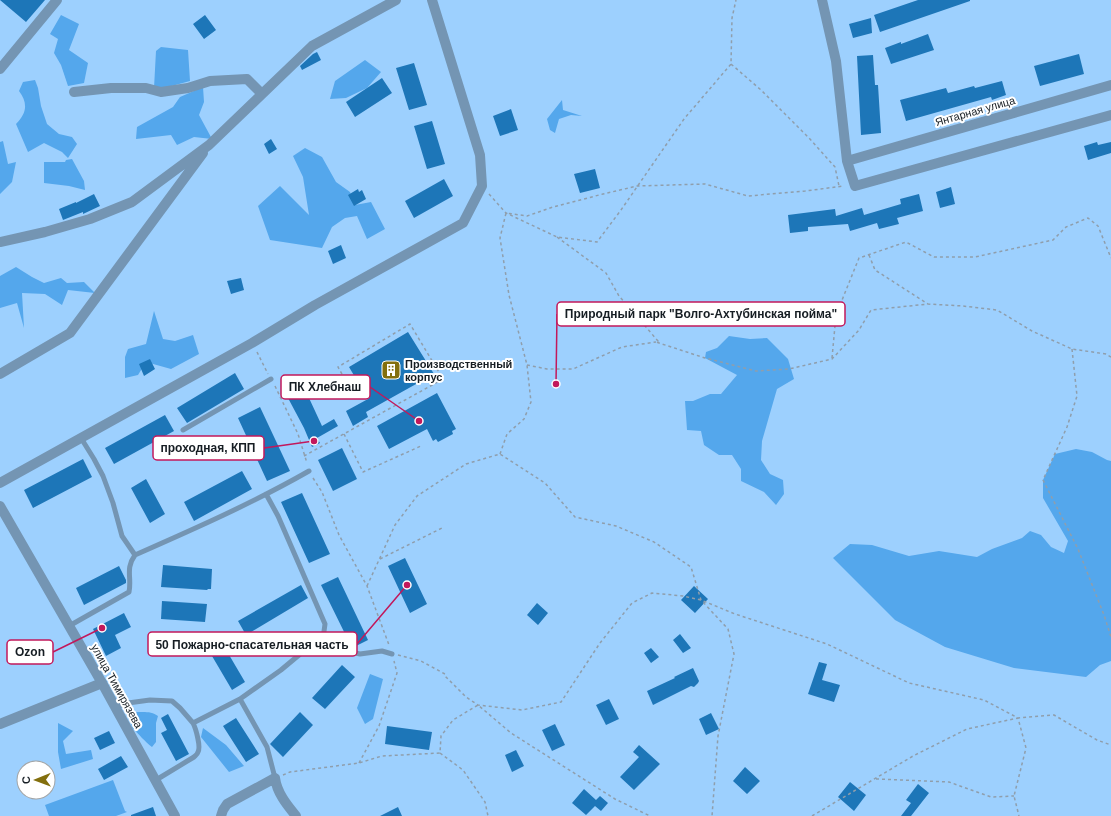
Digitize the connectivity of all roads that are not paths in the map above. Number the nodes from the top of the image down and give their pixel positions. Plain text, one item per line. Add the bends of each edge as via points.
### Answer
1 (57, 0) edge
2 (396, 0) edge
3 (432, 0) edge
4 (822, 0) edge
5 (0, 69) edge
6 (1111, 85) edge
7 (74, 92) dead end
8 (262, 94) junction
9 (1111, 115) edge
10 (209, 145) junction
11 (847, 161) junction
12 (0, 242) edge
13 (0, 374) edge
14 (271, 379) road end
15 (183, 430) dead end
16 (81, 438) junction
17 (309, 471) road end
18 (0, 482) edge
19 (266, 494) junction
20 (0, 506) edge
21 (135, 555) junction
22 (69, 626) junction
23 (322, 646) junction
24 (392, 654) road end
25 (102, 683) junction
26 (240, 699) junction
27 (115, 707) junction
28 (0, 724) edge
29 (193, 724) junction
30 (275, 778) junction
31 (156, 780) junction
32 (175, 816) edge
33 (221, 816) edge
34 (296, 816) edge

1 - 5 street
2 - 8 street via 312,46
3 - 16 street via 480,156 482,186 462,223
4 - 11 street via 836,61
6 - 11 street, Янтарная улица
7 - 8 street via 146,88 161,92 188,88 210,81 247,79
8 - 10 street
9 - 11 street via 855,186
10 - 12 street via 132,202 90,219
10 - 13 street via 70,333
14 - 15 lane
16 - 18 street
16 - 21 lane via 103,476 122,536
17 - 19 lane
19 - 21 lane
19 - 23 lane via 325,624
20 - 22 street, улица Тимирязева
21 - 22 lane via 130,562 129,592
22 - 25 street, улица Тимирязева
23 - 24 lane via 360,654 382,651
23 - 26 lane via 305,650 282,670
25 - 27 street, улица Тимирязева
25 - 28 street
26 - 29 lane
26 - 30 lane via 267,747
27 - 29 lane via 150,700 172,701
27 - 31 street, улица Тимирязева
29 - 31 lane via 198,754
30 - 33 street via 227,804
30 - 34 street via 285,804
31 - 32 street, улица Тимирязева

